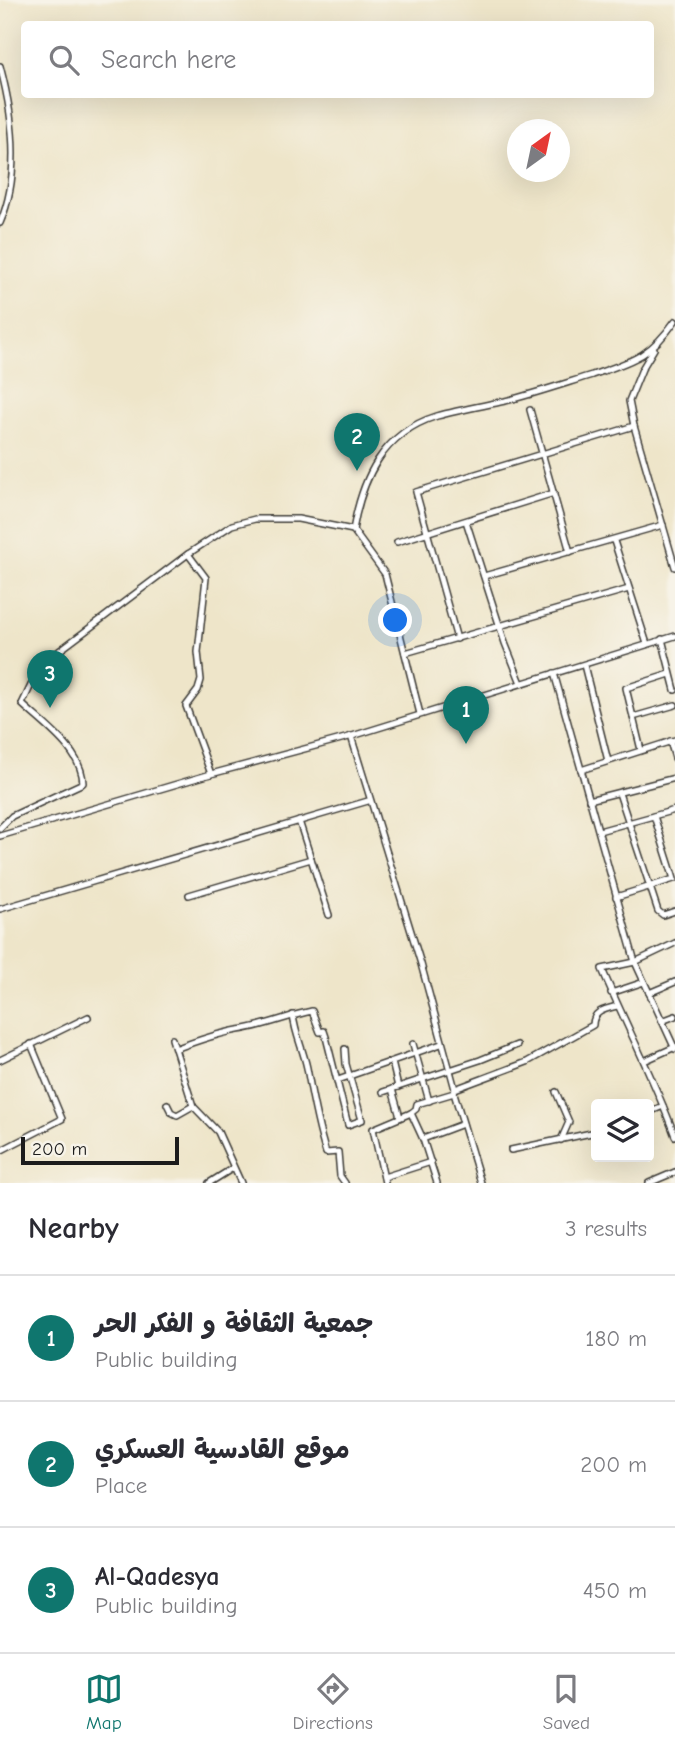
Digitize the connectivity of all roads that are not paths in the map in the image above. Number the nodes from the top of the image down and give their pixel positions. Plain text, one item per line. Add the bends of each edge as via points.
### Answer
1 (0, 66) edge
2 (0, 223) edge
3 (675, 321) edge
4 (655, 346) junction
5 (530, 411) dead end
6 (634, 426) junction
7 (543, 454) junction
8 (554, 493) junction
9 (466, 520) junction
10 (663, 525) junction
11 (353, 530) junction
12 (427, 533) junction
13 (614, 541) dead end
14 (397, 542) dead end
15 (570, 552) junction
16 (188, 554) junction
17 (675, 566) edge
18 (484, 576) junction
19 (629, 589) junction
20 (500, 626) junction
21 (675, 636) edge
22 (457, 639) junction
23 (662, 639) junction
24 (647, 644) junction
25 (405, 653) junction
26 (584, 665) junction
27 (554, 673) junction
28 (670, 674) junction
29 (521, 683) junction
30 (675, 690) edge
31 (675, 705) edge
32 (420, 714) junction
33 (633, 717) junction
34 (351, 736) junction
35 (673, 740) edge
36 (641, 750) junction
37 (675, 758) edge
38 (608, 761) junction
39 (581, 770) junction
40 (211, 774) junction
41 (675, 778) edge
42 (619, 793) junction
43 (589, 800) junction
44 (368, 801) dead end
45 (675, 810) edge
46 (654, 816) junction
47 (299, 821) junction
48 (629, 822) junction
49 (0, 828) edge
50 (600, 831) junction
51 (0, 836) edge
52 (311, 859) junction
53 (648, 885) junction
54 (189, 895) dead end
55 (616, 897) junction
56 (0, 909) edge
57 (675, 911) edge
58 (329, 915) dead end
59 (675, 943) edge
60 (635, 962) junction
61 (644, 982) junction
62 (675, 982) edge
63 (611, 993) junction
64 (649, 993) junction
65 (617, 1006) junction
66 (293, 1015) junction
67 (675, 1016) edge
68 (88, 1017) dead end
69 (662, 1021) junction
70 (172, 1040) dead end
71 (31, 1044) junction
72 (413, 1044) dead end
73 (441, 1044) junction
74 (517, 1045) dead end
75 (675, 1048) edge
76 (175, 1049) junction
77 (345, 1049) dead end
78 (415, 1053) junction
79 (0, 1060) edge
80 (644, 1061) junction
81 (392, 1062) junction
82 (450, 1071) junction
83 (351, 1077) junction
84 (338, 1080) junction
85 (423, 1080) junction
86 (398, 1087) junction
87 (392, 1089) junction
88 (455, 1091) junction
89 (383, 1092) dead end
90 (556, 1092) dead end
91 (429, 1101) junction
92 (167, 1104) dead end
93 (663, 1105) junction
94 (194, 1106) junction
95 (654, 1110) edge
96 (411, 1113) junction
97 (400, 1117) junction
98 (463, 1124) junction
99 (591, 1133) edge
100 (675, 1136) edge
101 (423, 1139) junction
102 (561, 1140) junction
103 (511, 1150) dead end
104 (0, 1151) edge
105 (431, 1162) junction
106 (233, 1168) junction
107 (675, 1172) edge
108 (385, 1180) edge
109 (659, 1181) edge
110 (209, 1183) edge
111 (240, 1183) edge
112 (345, 1183) edge
113 (437, 1183) edge
114 (481, 1183) edge
115 (649, 1183) edge

1 - 2 street via 12,132 12,172
3 - 4 street
4 - 6 street via 629,401
4 - 11 street via 623,364 528,395 435,417 407,431 387,447 371,471
5 - 7 street
6 - 7 street
6 - 10 street
7 - 8 street
7 - 12 street via 416,492
8 - 9 street
8 - 15 street
9 - 12 street
9 - 18 street
10 - 15 street
10 - 17 street
11 - 16 street via 298,519 255,519 232,525
11 - 25 street via 385,574
12 - 14 street
12 - 22 street
13 - 19 street
15 - 18 street
16 - 40 street via 206,578 198,652 201,680 186,706
16 - 49 street via 59,651 35,677 22,704 72,753 83,783 12,816
18 - 20 street
19 - 20 street
19 - 24 street
20 - 22 street
20 - 29 street
21 - 23 street
22 - 25 street
23 - 24 street
23 - 28 street
24 - 26 street
25 - 32 street
26 - 27 street
26 - 38 street
27 - 29 street
27 - 39 street
28 - 30 street
28 - 33 street via 625,688
29 - 32 street
31 - 33 street
32 - 34 street
33 - 36 street
34 - 40 street
34 - 73 street
35 - 36 street
35 - 37 street
36 - 38 street
38 - 39 street
39 - 43 street
40 - 51 street
41 - 42 street
42 - 43 street
42 - 48 street
43 - 50 street
44 - 47 street
45 - 46 street
46 - 48 street
46 - 53 street via 674,878
47 - 52 street
47 - 56 street
48 - 50 street
48 - 53 street
50 - 55 street
52 - 54 street
52 - 58 street
53 - 55 street
53 - 57 street via 658,911 663,915
55 - 60 street
59 - 60 street
60 - 61 street
60 - 63 street via 602,969
61 - 63 street
61 - 64 street
62 - 64 street
63 - 65 street
64 - 69 street
65 - 80 street
65 - 88 street via 600,1011 593,1025 555,1048
66 - 76 street via 224,1031
66 - 84 street via 312,1011 320,1032 324,1031
66 - 112 street via 326,1153 338,1152
67 - 69 street
68 - 71 street
69 - 75 street
70 - 76 street
71 - 79 street
71 - 104 street via 61,1119
72 - 78 street
73 - 78 street
73 - 82 street
74 - 82 street
75 - 80 street
76 - 94 street
77 - 83 street
78 - 81 street
78 - 85 street
80 - 93 street
81 - 83 street
81 - 86 street
82 - 85 street
82 - 88 street
83 - 84 street
83 - 84 street via 362,1120 348,1125
85 - 86 street
85 - 91 street
86 - 87 street
87 - 89 street
87 - 97 street
88 - 91 street
88 - 98 street
90 - 102 street via 569,1122
91 - 96 street via 417,1104
92 - 94 street via 177,1115
93 - 95 street
93 - 100 street
94 - 106 street via 218,1132
96 - 97 street
96 - 101 street
97 - 108 street via 373,1129
98 - 101 street
98 - 114 street
99 - 102 street
101 - 105 street
102 - 103 street
105 - 108 street
105 - 113 street
106 - 110 street
106 - 111 street
107 - 109 street
109 - 115 street

